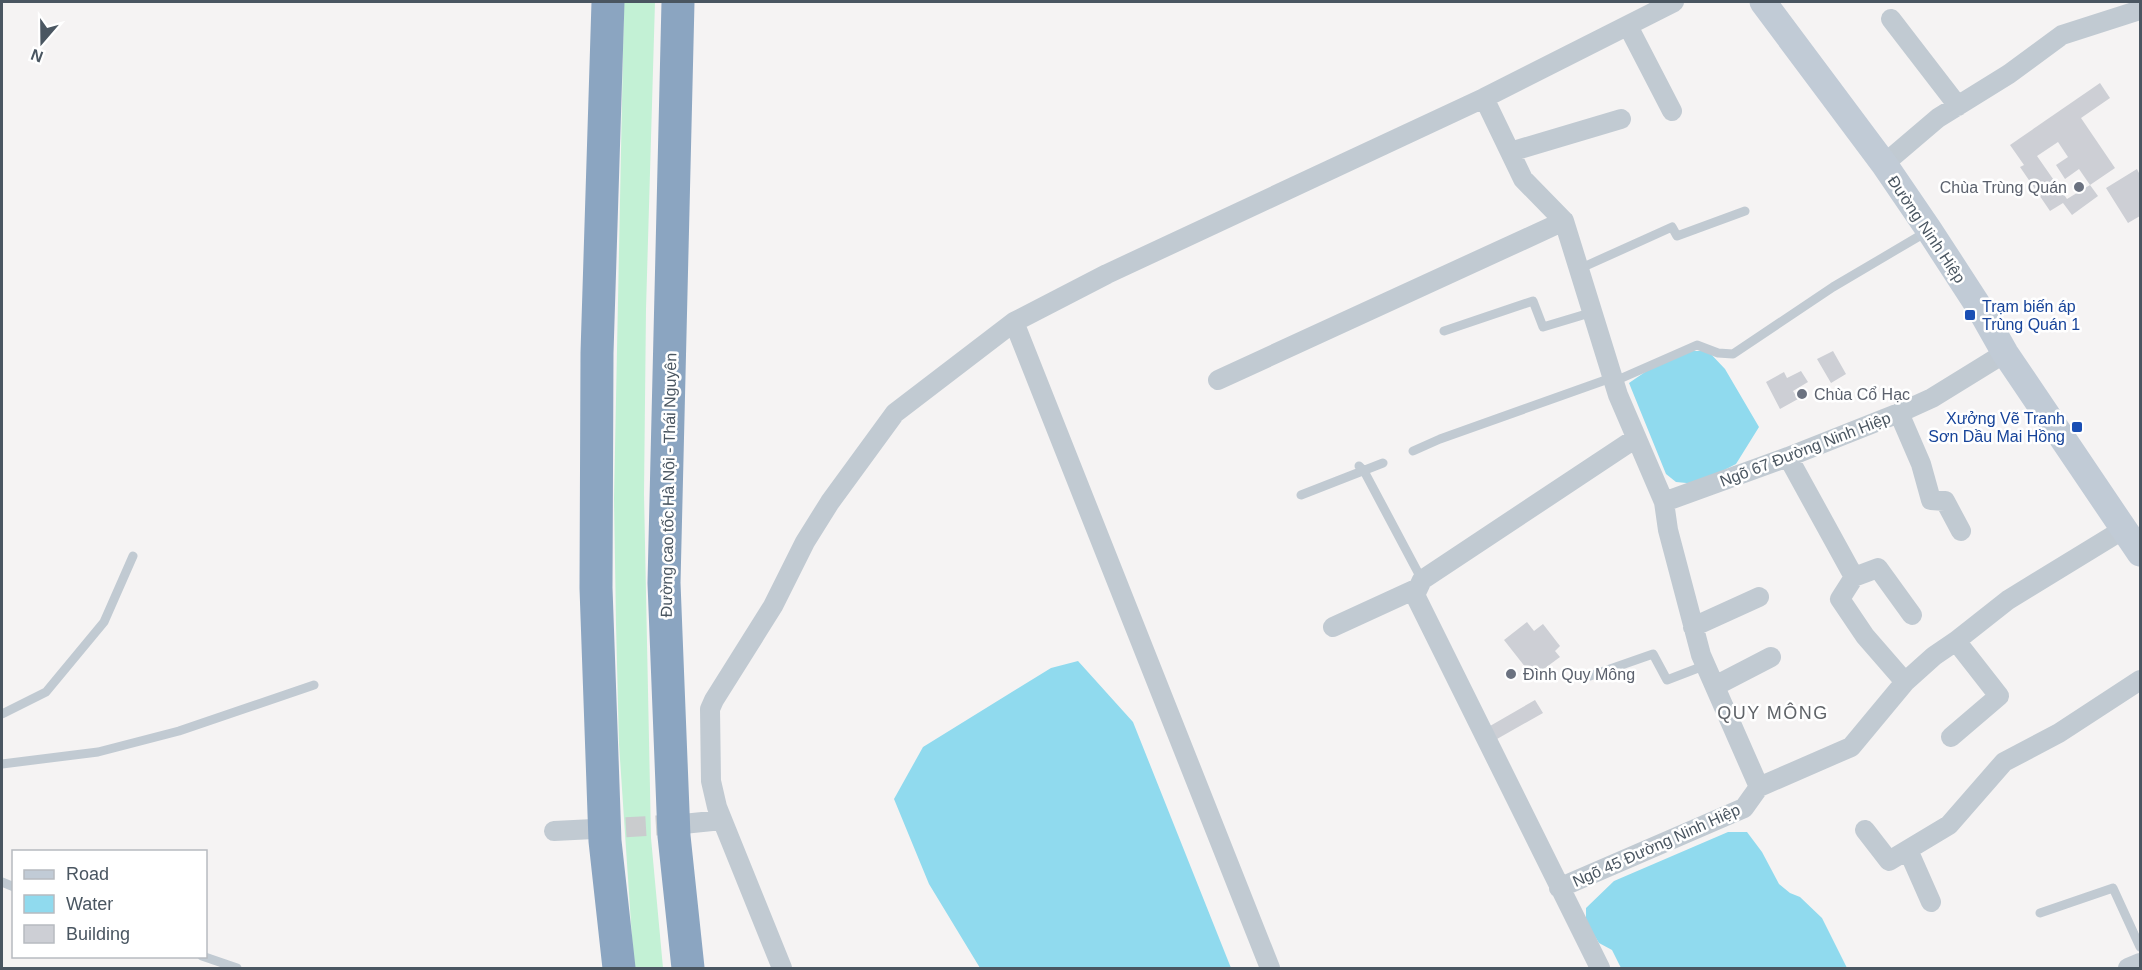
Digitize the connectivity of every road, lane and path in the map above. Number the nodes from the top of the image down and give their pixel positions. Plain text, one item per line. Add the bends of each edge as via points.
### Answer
1 (608, 2) edge
2 (678, 2) edge
3 (1674, 2) edge
4 (1763, 2) edge
5 (2140, 10) edge
6 (1891, 19) dead end
7 (1628, 26) junction
8 (1484, 98) junction
9 (1958, 106) junction
10 (1672, 111) dead end
11 (1621, 119) dead end
12 (1510, 152) junction
13 (1884, 164) junction
14 (1745, 211) dead end
15 (1564, 221) junction
16 (1929, 230) junction
17 (1579, 269) junction
18 (1593, 312) junction
19 (1014, 322) junction
20 (1444, 330) dead end
21 (2005, 353) junction
22 (1614, 379) junction
23 (1218, 380) dead end
24 (1899, 413) junction
25 (1636, 438) junction
26 (1413, 451) dead end
27 (1788, 457) junction
28 (1383, 463) dead end
29 (1361, 469) junction
30 (1301, 495) dead end
31 (1664, 502) junction
32 (2124, 529) junction
33 (1961, 531) dead end
34 (2140, 553) edge
35 (133, 555) dead end
36 (1854, 578) junction
37 (1420, 584) junction
38 (1759, 597) dead end
39 (1912, 615) dead end
40 (1333, 627) dead end
41 (1693, 627) junction
42 (1956, 641) junction
43 (1771, 657) dead end
44 (1706, 665) junction
45 (1590, 676) dead end
46 (2140, 680) edge
47 (1905, 682) junction
48 (314, 686) dead end
49 (1715, 686) junction
50 (2, 714) edge
51 (1951, 737) dead end
52 (2, 764) edge
53 (1759, 787) junction
54 (723, 820) junction
55 (683, 824) tunnel mouth
56 (594, 829) tunnel mouth
57 (1865, 830) dead end
58 (554, 831) dead end
59 (1908, 850) junction
60 (1559, 888) junction
61 (1931, 902) dead end
62 (2040, 913) dead end
63 (2140, 947) edge
64 (205, 958) edge
65 (2140, 963) edge
66 (237, 969) edge
67 (619, 969) edge
68 (688, 969) edge
69 (782, 969) edge
70 (1270, 969) edge
71 (1600, 969) edge
72 (2128, 969) edge

1 - 67 highway via 597,353 596,588 605,841
2 - 68 highway, Đường cao tốc Hà Nội - Thái Nguyên via 664,583 674,836
3 - 7 street
4 - 13 main road, Đường Ninh Hiệp
5 - 9 street via 2061,35
6 - 9 street
7 - 8 street
7 - 10 street
8 - 12 street
8 - 19 street via 1107,274
9 - 13 street
11 - 12 street
12 - 15 street via 1523,179
13 - 16 main road, Đường Ninh Hiệp
14 - 17 lane via 1677,236 1672,226
15 - 17 street
15 - 23 street
16 - 21 main road, Đường Ninh Hiệp
16 - 22 lane via 1833,287 1733,354 1697,345
17 - 18 street
18 - 20 lane via 1543,327 1533,301
18 - 22 street
19 - 54 street via 895,413 805,542 773,606 710,709 711,780
19 - 70 street
21 - 24 street, Ngõ 67 Đường Ninh Hiệp via 1932,398
21 - 32 main road, Đường Ninh Hiệp
22 - 25 street
22 - 26 lane
24 - 27 street, Ngõ 67 Đường Ninh Hiệp
24 - 33 street via 1921,464 1931,500 1945,501
25 - 31 street
25 - 37 street
27 - 31 street, Ngõ 67 Đường Ninh Hiệp
27 - 36 street
28 - 29 lane
29 - 30 lane
29 - 37 lane
31 - 41 street
32 - 34 main road, Đường Ninh Hiệp
32 - 42 street, Ngõ 45 Đường Ninh Hiệp via 2008,600
35 - 50 lane via 104,622 46,692
36 - 39 street via 1878,568
36 - 47 street via 1840,599 1865,636
37 - 40 street
37 - 60 street via 1415,596 1420,609
38 - 41 street
41 - 44 street
42 - 47 street, Ngõ 45 Đường Ninh Hiệp
42 - 51 street via 1999,696
43 - 49 street
44 - 45 lane via 1667,680 1653,654
44 - 49 street
46 - 59 street via 2059,733 2004,762 1949,825
47 - 53 street, Ngõ 45 Đường Ninh Hiệp via 1851,747
48 - 52 lane via 179,731 98,752
49 - 53 street
53 - 60 street, Ngõ 45 Đường Ninh Hiệp via 1744,808
54 - 55 street
54 - 69 street
56 - 58 street
57 - 59 street via 1889,861
59 - 61 street
60 - 71 street
62 - 63 lane via 2113,888
64 - 66 lane
65 - 72 street

